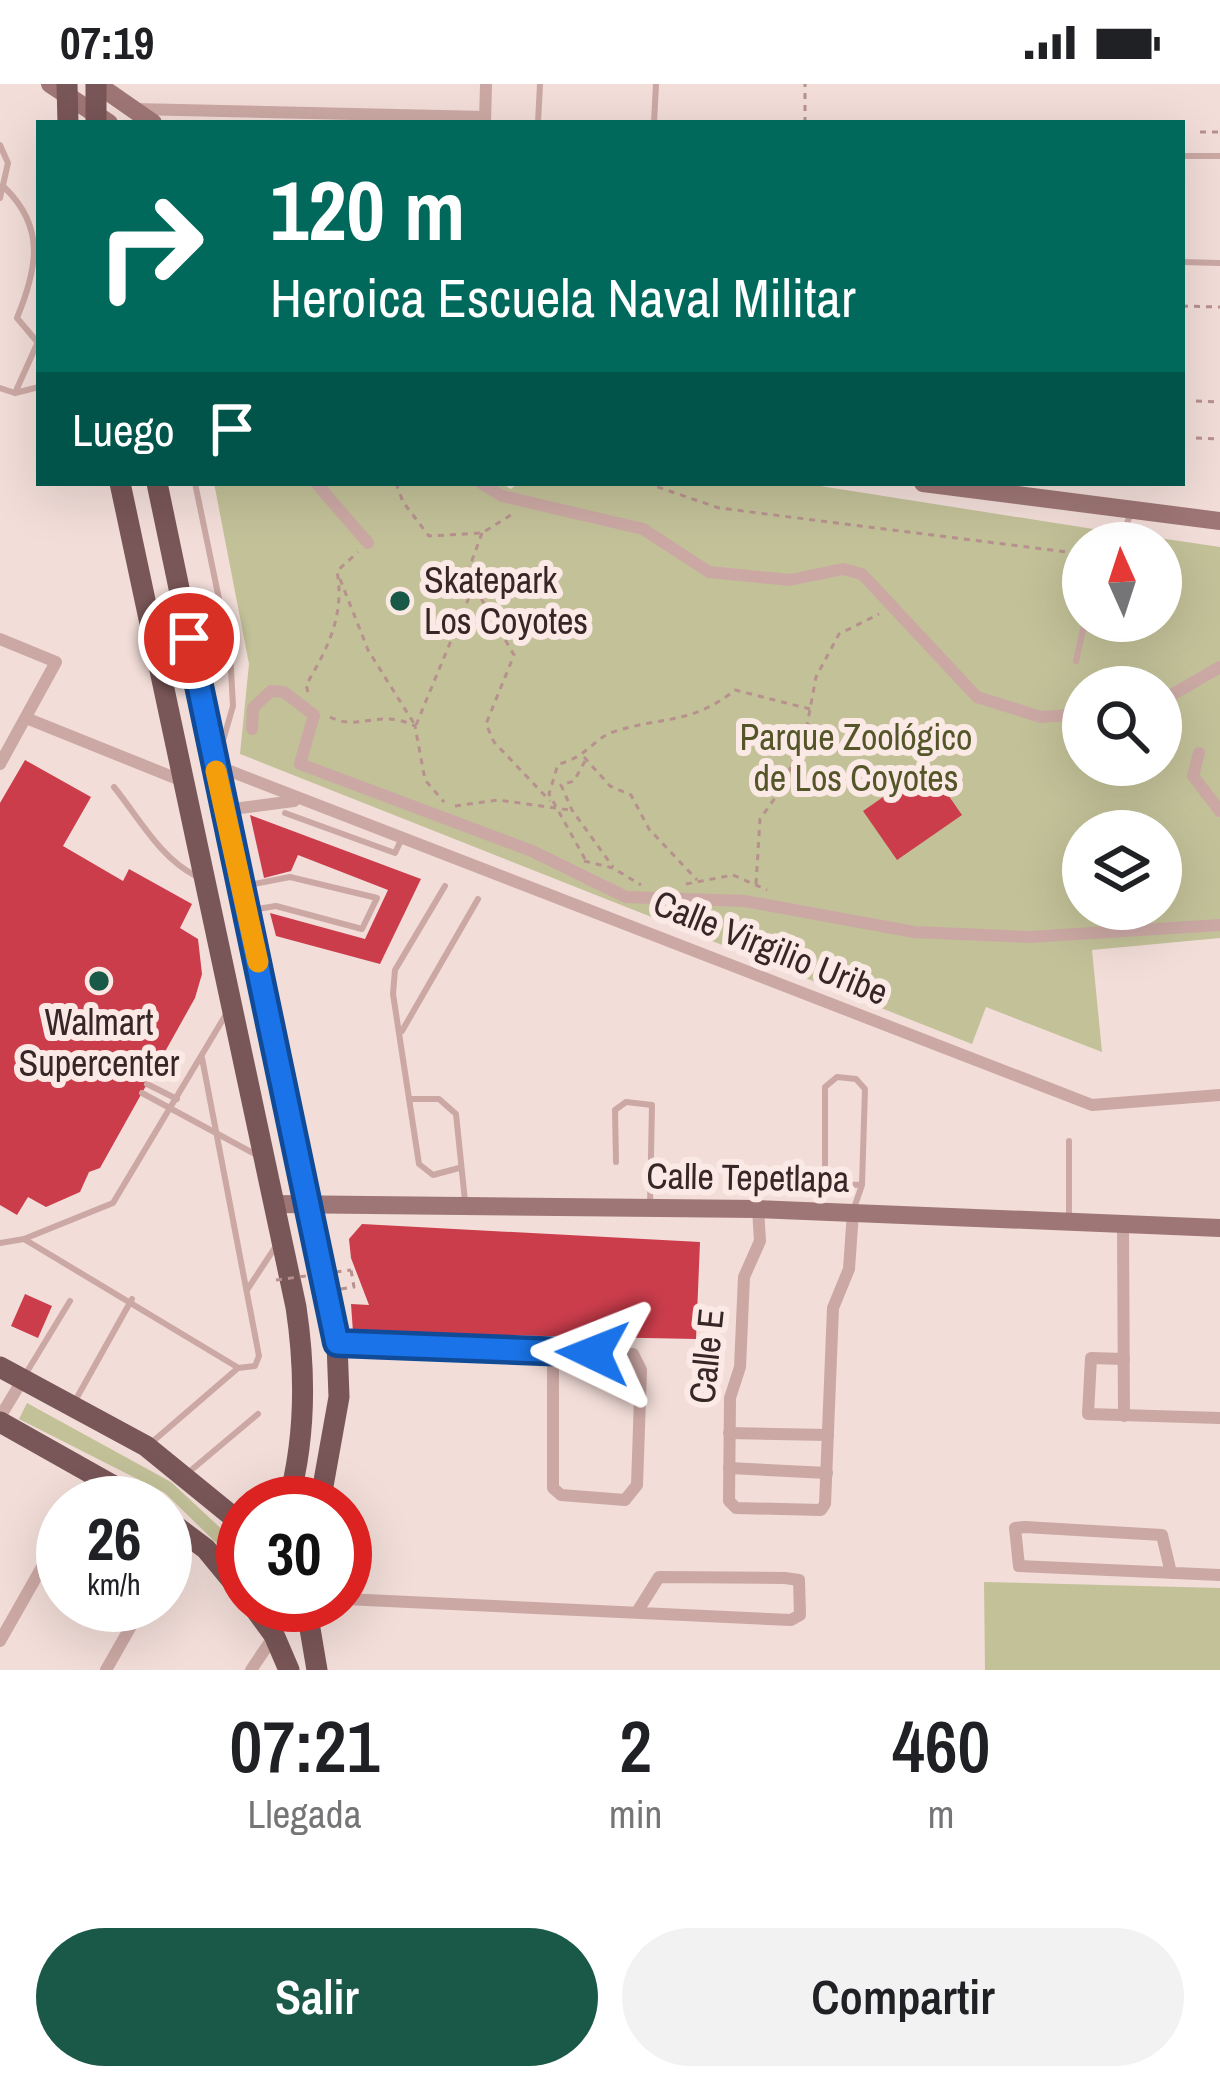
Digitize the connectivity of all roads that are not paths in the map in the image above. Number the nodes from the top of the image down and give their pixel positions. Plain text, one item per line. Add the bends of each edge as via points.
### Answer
1 (97, 84) edge
2 (486, 84) edge
3 (539, 84) edge
4 (656, 84) edge
5 (62, 88) edge
6 (133, 109) junction
7 (67, 120) edge
8 (100, 120) edge
9 (149, 120) edge
10 (485, 120) edge
11 (538, 120) edge
12 (654, 120) edge
13 (0, 146) edge
14 (1185, 156) edge
15 (1220, 157) edge
16 (5, 188) junction
17 (0, 198) edge
18 (36, 240) edge
19 (36, 240) edge
20 (1185, 262) edge
21 (1220, 263) edge
22 (36, 342) edge
23 (36, 348) edge
24 (0, 388) edge
25 (36, 388) edge
26 (15, 393) junction
27 (121, 486) edge
28 (196, 486) edge
29 (319, 486) edge
30 (487, 486) edge
31 (945, 486) edge
32 (159, 491) edge
33 (125, 508) junction
34 (1132, 512) junction
35 (1220, 521) edge
36 (1127, 522) edge
37 (368, 543) road end
38 (0, 639) edge
39 (1080, 642) edge
40 (1076, 661) dead end
41 (1220, 667) edge
42 (1182, 689) edge
43 (1062, 716) edge
44 (26, 718) junction
45 (252, 729) dead end
46 (1199, 753) dead end
47 (0, 764) edge
48 (215, 766) junction
49 (185, 782) junction
50 (115, 787) dead end
51 (308, 801) junction
52 (225, 810) junction
53 (1220, 811) edge
54 (285, 813) dead end
55 (403, 836) junction
56 (206, 882) junction
57 (242, 886) junction
58 (445, 886) dead end
59 (478, 899) dead end
60 (247, 911) junction
61 (1220, 925) edge
62 (232, 1002) junction
63 (401, 1034) junction
64 (202, 1058) junction
65 (147, 1084) dead end
66 (142, 1093) dead end
67 (1220, 1095) edge
68 (409, 1099) junction
69 (177, 1100) junction
70 (171, 1109) junction
71 (221, 1139) junction
72 (1069, 1141) dead end
73 (265, 1158) junction
74 (616, 1162) dead end
75 (459, 1168) junction
76 (862, 1185) junction
77 (275, 1204) junction
78 (312, 1205) junction
79 (465, 1205) junction
80 (650, 1209) junction
81 (758, 1209) junction
82 (853, 1212) junction
83 (1069, 1222) junction
84 (1123, 1225) junction
85 (1220, 1228) edge
86 (281, 1238) junction
87 (24, 1239) junction
88 (0, 1243) edge
89 (247, 1290) junction
90 (132, 1299) junction
91 (70, 1301) dead end
92 (337, 1343) junction
93 (553, 1352) junction
94 (1124, 1359) junction
95 (0, 1367) edge
96 (238, 1368) junction
97 (23, 1378) junction
98 (73, 1404) junction
99 (258, 1414) dead end
100 (1124, 1416) junction
101 (1220, 1418) edge
102 (0, 1420) edge
103 (729, 1432) junction
104 (828, 1435) junction
105 (146, 1446) junction
106 (729, 1468) junction
107 (96, 1473) junction
108 (827, 1473) junction
109 (186, 1474) junction
110 (94, 1476) edge
111 (101, 1476) edge
112 (296, 1476) edge
113 (329, 1476) edge
114 (216, 1501) edge
115 (192, 1538) edge
116 (216, 1561) edge
117 (1171, 1573) junction
118 (1220, 1575) edge
119 (36, 1578) edge
120 (372, 1600) edge
121 (637, 1612) junction
122 (128, 1632) edge
123 (262, 1632) edge
124 (273, 1632) edge
125 (311, 1632) edge
126 (0, 1641) edge
127 (288, 1669) edge
128 (106, 1670) edge
129 (251, 1670) edge
130 (317, 1670) edge

1 - 6 street
1 - 8 main road
2 - 10 street
3 - 11 lane
4 - 12 lane
5 - 7 main road
5 - 8 street
6 - 9 street
6 - 10 street
13 - 16 lane
14 - 15 lane
16 - 17 lane
16 - 19 lane via 24,206
18 - 22 lane via 32,282 17,318
20 - 21 lane
23 - 26 lane
24 - 26 lane
25 - 26 lane
27 - 33 main road
28 - 48 lane via 230,652 233,706
29 - 37 street
30 - 43 street via 518,501 643,529 710,572 790,580 843,569 862,574 977,697
31 - 34 street
32 - 33 main road
32 - 48 main road
33 - 49 main road
34 - 35 street
34 - 36 lane
38 - 44 street via 56,662
39 - 40 lane
41 - 42 street
44 - 47 street
44 - 49 street
45 - 61 street via 253,708 284,692 314,715 299,764 532,851 626,897 745,902 914,932 1029,937
46 - 53 street via 1193,776
48 - 51 street, Calle Virgilio Uribe
48 - 52 main road
49 - 56 main road
50 - 56 lane via 179,868
51 - 52 street, Calle Virgilio Uribe
51 - 55 street, Calle Virgilio Uribe
52 - 57 main road
54 - 55 lane via 395,853
55 - 67 street, Calle Virgilio Uribe via 1092,1106
56 - 62 main road
57 - 60 main road
57 - 60 lane via 290,877 377,898 362,929 277,906
58 - 63 lane via 395,970
59 - 63 lane
60 - 78 main road
62 - 64 lane
62 - 73 main road
63 - 68 lane
64 - 69 lane
64 - 71 lane
65 - 69 lane
66 - 70 lane
68 - 75 lane via 439,1099 456,1114
68 - 75 lane via 424,1172
69 - 70 lane
70 - 71 lane
70 - 87 lane via 113,1203
71 - 73 lane
71 - 89 lane
72 - 83 lane
73 - 77 main road
74 - 80 lane via 615,1110 626,1102 652,1105
75 - 79 lane
76 - 76 lane via 833,1184 825,1172 825,1087 837,1077 856,1078 865,1089
76 - 82 lane
77 - 78 street, Calle Tepetlapa
77 - 86 main road
78 - 79 street, Calle Tepetlapa
78 - 92 main road
79 - 80 street, Calle Tepetlapa
80 - 81 street, Calle Tepetlapa
81 - 82 street, Calle Tepetlapa
81 - 103 street, Calle E via 760,1241 742,1291
82 - 83 street, Calle Tepetlapa
82 - 104 street via 849,1269 833,1308
83 - 84 street, Calle Tepetlapa
84 - 85 street, Calle Tepetlapa
84 - 94 street
86 - 89 lane
86 - 112 main road via 304,1380
87 - 88 lane
87 - 90 lane
89 - 96 lane via 259,1355 255,1366
90 - 96 lane
90 - 98 lane
91 - 97 lane
92 - 93 street
92 - 113 main road
93 - 93 street via 640,1359 635,1494 625,1500 553,1488
94 - 100 street
94 - 100 street via 1091,1358 1086,1407 1095,1416
95 - 97 main road
96 - 105 lane
97 - 98 main road
97 - 102 street
98 - 105 main road
99 - 109 lane
100 - 101 street
102 - 107 main road
103 - 104 street
103 - 106 street, Calle E
104 - 108 street
105 - 109 main road
106 - 108 street
106 - 108 street, Calle E via 736,1508 821,1510
107 - 110 street
107 - 111 main road
109 - 114 main road
115 - 116 main road
117 - 117 street via 1018,1566 1013,1535 1025,1527 1162,1535
117 - 118 street
119 - 126 street
120 - 121 street
121 - 121 street via 791,1620 800,1615 803,1587 785,1578 658,1576
122 - 128 street
123 - 129 street
124 - 127 main road
125 - 130 main road

